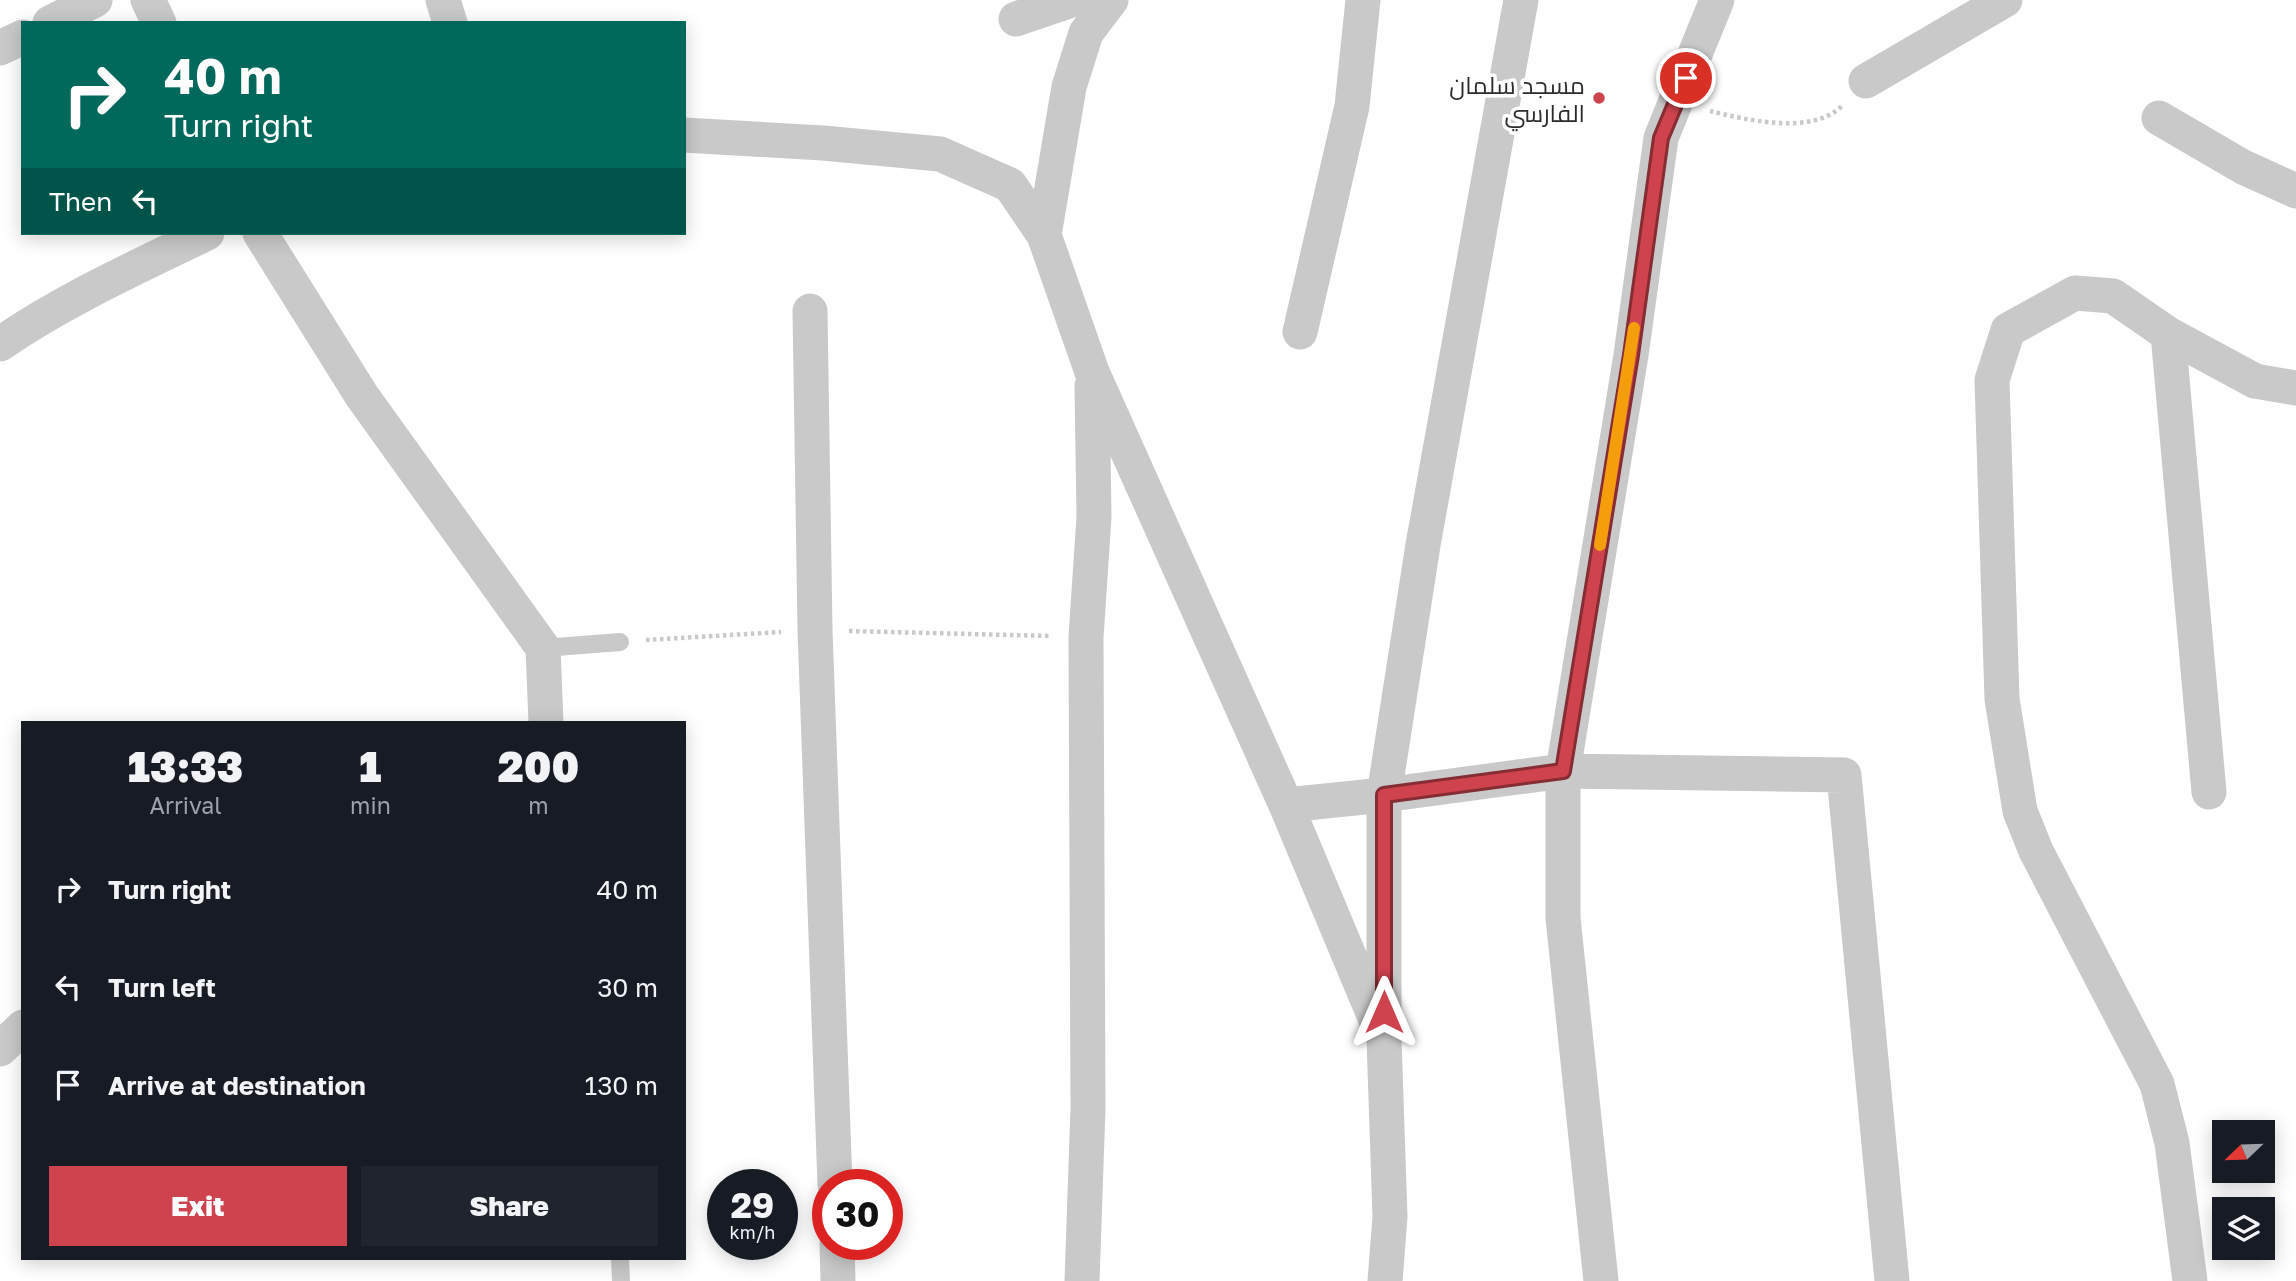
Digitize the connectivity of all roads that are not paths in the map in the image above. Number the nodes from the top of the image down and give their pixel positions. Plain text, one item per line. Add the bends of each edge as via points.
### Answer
1 (95, 0) edge
2 (148, 0) edge
3 (443, 0) edge
4 (1072, 0) edge
5 (1111, 0) edge
6 (1363, 0) edge
7 (1521, 0) edge
8 (1717, 0) edge
9 (2005, 0) edge
10 (1016, 19) dead end
11 (54, 21) edge
12 (158, 21) edge
13 (449, 21) edge
14 (21, 38) edge
15 (0, 48) edge
16 (1866, 82) road end
17 (2159, 118) dead end
18 (686, 135) edge
19 (2296, 191) edge
20 (204, 235) edge
21 (261, 235) edge
22 (1044, 235) junction
23 (810, 311) dead end
24 (1300, 332) dead end
25 (2168, 334) junction
26 (0, 345) edge
27 (1092, 372) junction
28 (2296, 388) edge
29 (620, 642) dead end
30 (543, 648) junction
31 (546, 721) edge
32 (1563, 771) junction
33 (2209, 792) dead end
34 (1384, 795) junction
35 (1286, 805) junction
36 (21, 1029) edge
37 (1384, 1039) junction
38 (0, 1049) edge
39 (834, 1169) edge
40 (620, 1260) edge
41 (837, 1260) edge
42 (621, 1281) edge
43 (838, 1281) edge
44 (1082, 1281) edge
45 (1385, 1281) edge
46 (1601, 1281) edge
47 (1892, 1281) edge
48 (2190, 1281) edge

1 - 11 street
2 - 12 street
3 - 13 street
4 - 10 street
5 - 22 street via 1086,33 1069,88
6 - 24 street via 1352,106
7 - 34 street via 1423,545
8 - 32 street via 1661,138 1631,355
9 - 16 street
14 - 15 street
17 - 19 street via 2243,167
18 - 22 street via 940,154 1010,185
20 - 26 street via 125,272
21 - 30 street via 362,396
22 - 27 street
23 - 39 street via 815,630
25 - 28 street via 2255,381
25 - 33 street
25 - 48 street via 2113,296 2075,293 2008,330 1992,380 2002,699 2020,811 2157,1084 2172,1143
27 - 35 street
27 - 44 street via 1094,517 1086,637 1088,1108
29 - 30 lane
30 - 31 street
32 - 34 street
32 - 46 street via 1563,918
32 - 47 street via 1844,775
34 - 35 street
34 - 37 street
35 - 37 street
36 - 38 street
37 - 45 street via 1390,1217
40 - 42 lane
41 - 43 street

